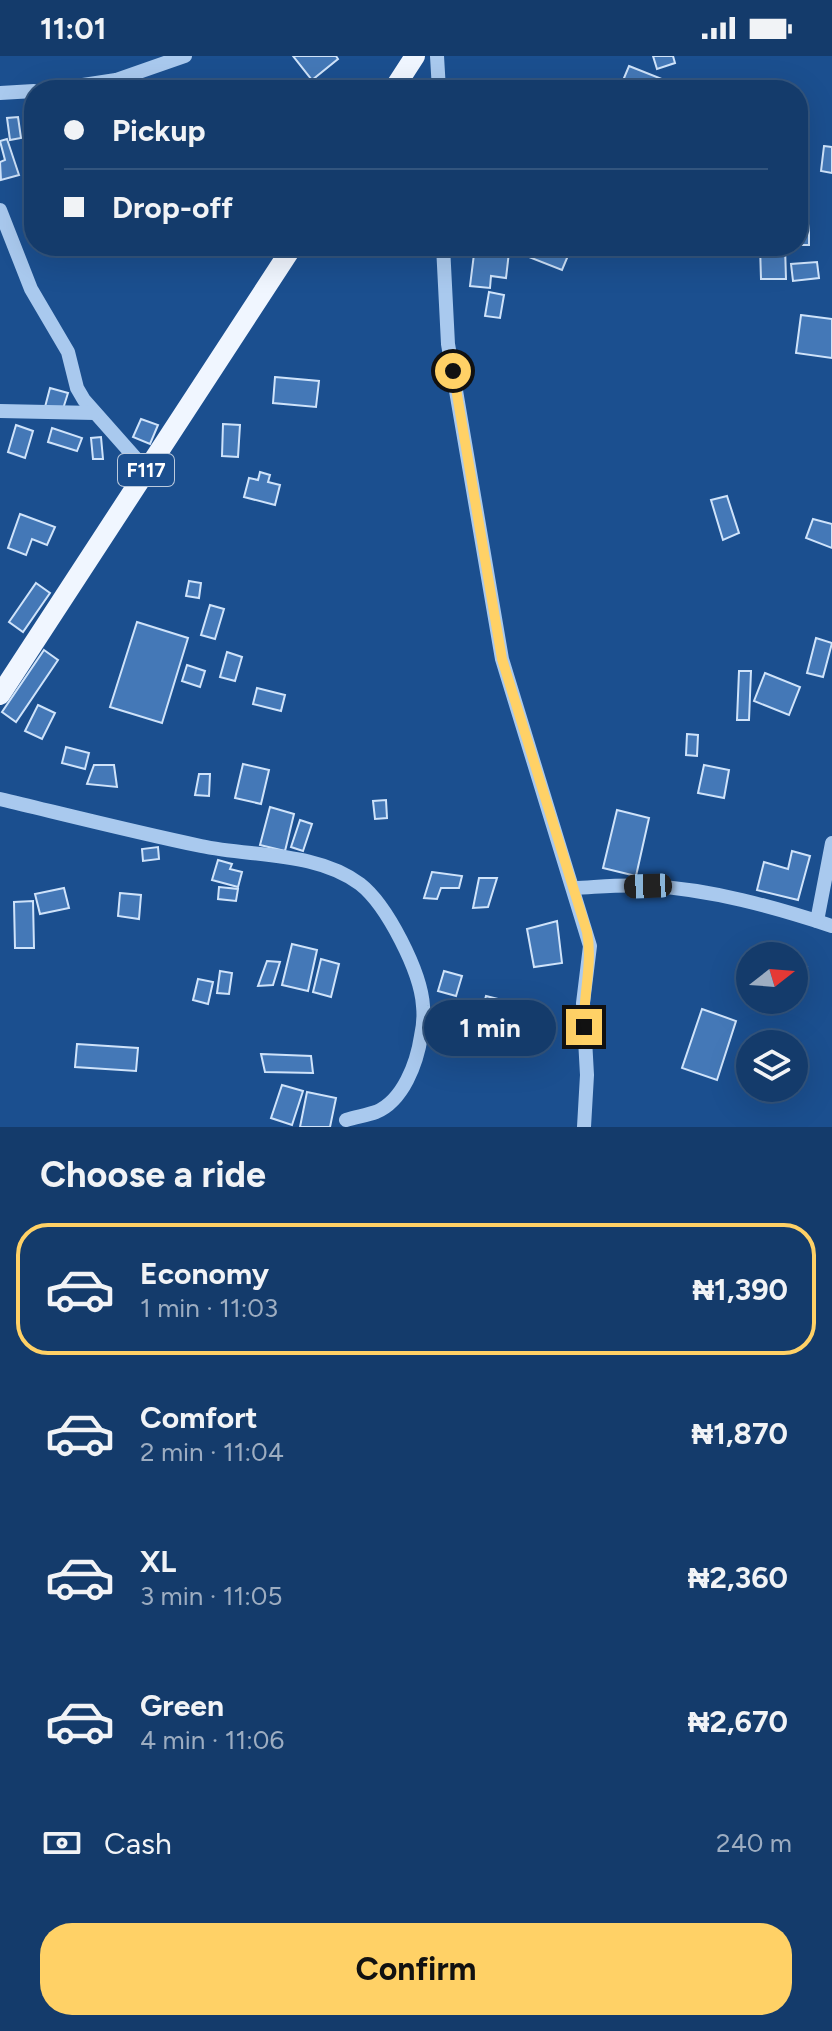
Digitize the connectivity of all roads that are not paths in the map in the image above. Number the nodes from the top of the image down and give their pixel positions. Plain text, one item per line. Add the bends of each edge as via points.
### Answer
1 (185, 56) edge
2 (415, 56) edge
3 (437, 56) edge
4 (116, 80) edge
5 (399, 80) edge
6 (438, 80) edge
7 (24, 92) edge
8 (0, 93) edge
9 (0, 210) edge
10 (286, 256) edge
11 (444, 256) edge
12 (0, 411) edge
13 (95, 413) junction
14 (146, 470) junction
15 (0, 695) edge
16 (0, 799) edge
17 (832, 843) edge
18 (574, 888) junction
19 (817, 921) junction
20 (832, 926) edge
21 (346, 1120) dead end
22 (584, 1127) edge

1 - 4 street
2 - 5 main road
3 - 6 street
7 - 8 street
9 - 13 street via 31,289 68,352 77,388
10 - 14 main road, F117
11 - 18 street via 448,344 502,659
12 - 13 street
13 - 14 street
14 - 15 main road, F117
16 - 21 street via 204,847 309,862 360,885 400,941 424,1006 407,1081 378,1111
17 - 19 street
18 - 19 street via 648,886 699,892
18 - 22 street via 590,946 583,1003
19 - 20 street

